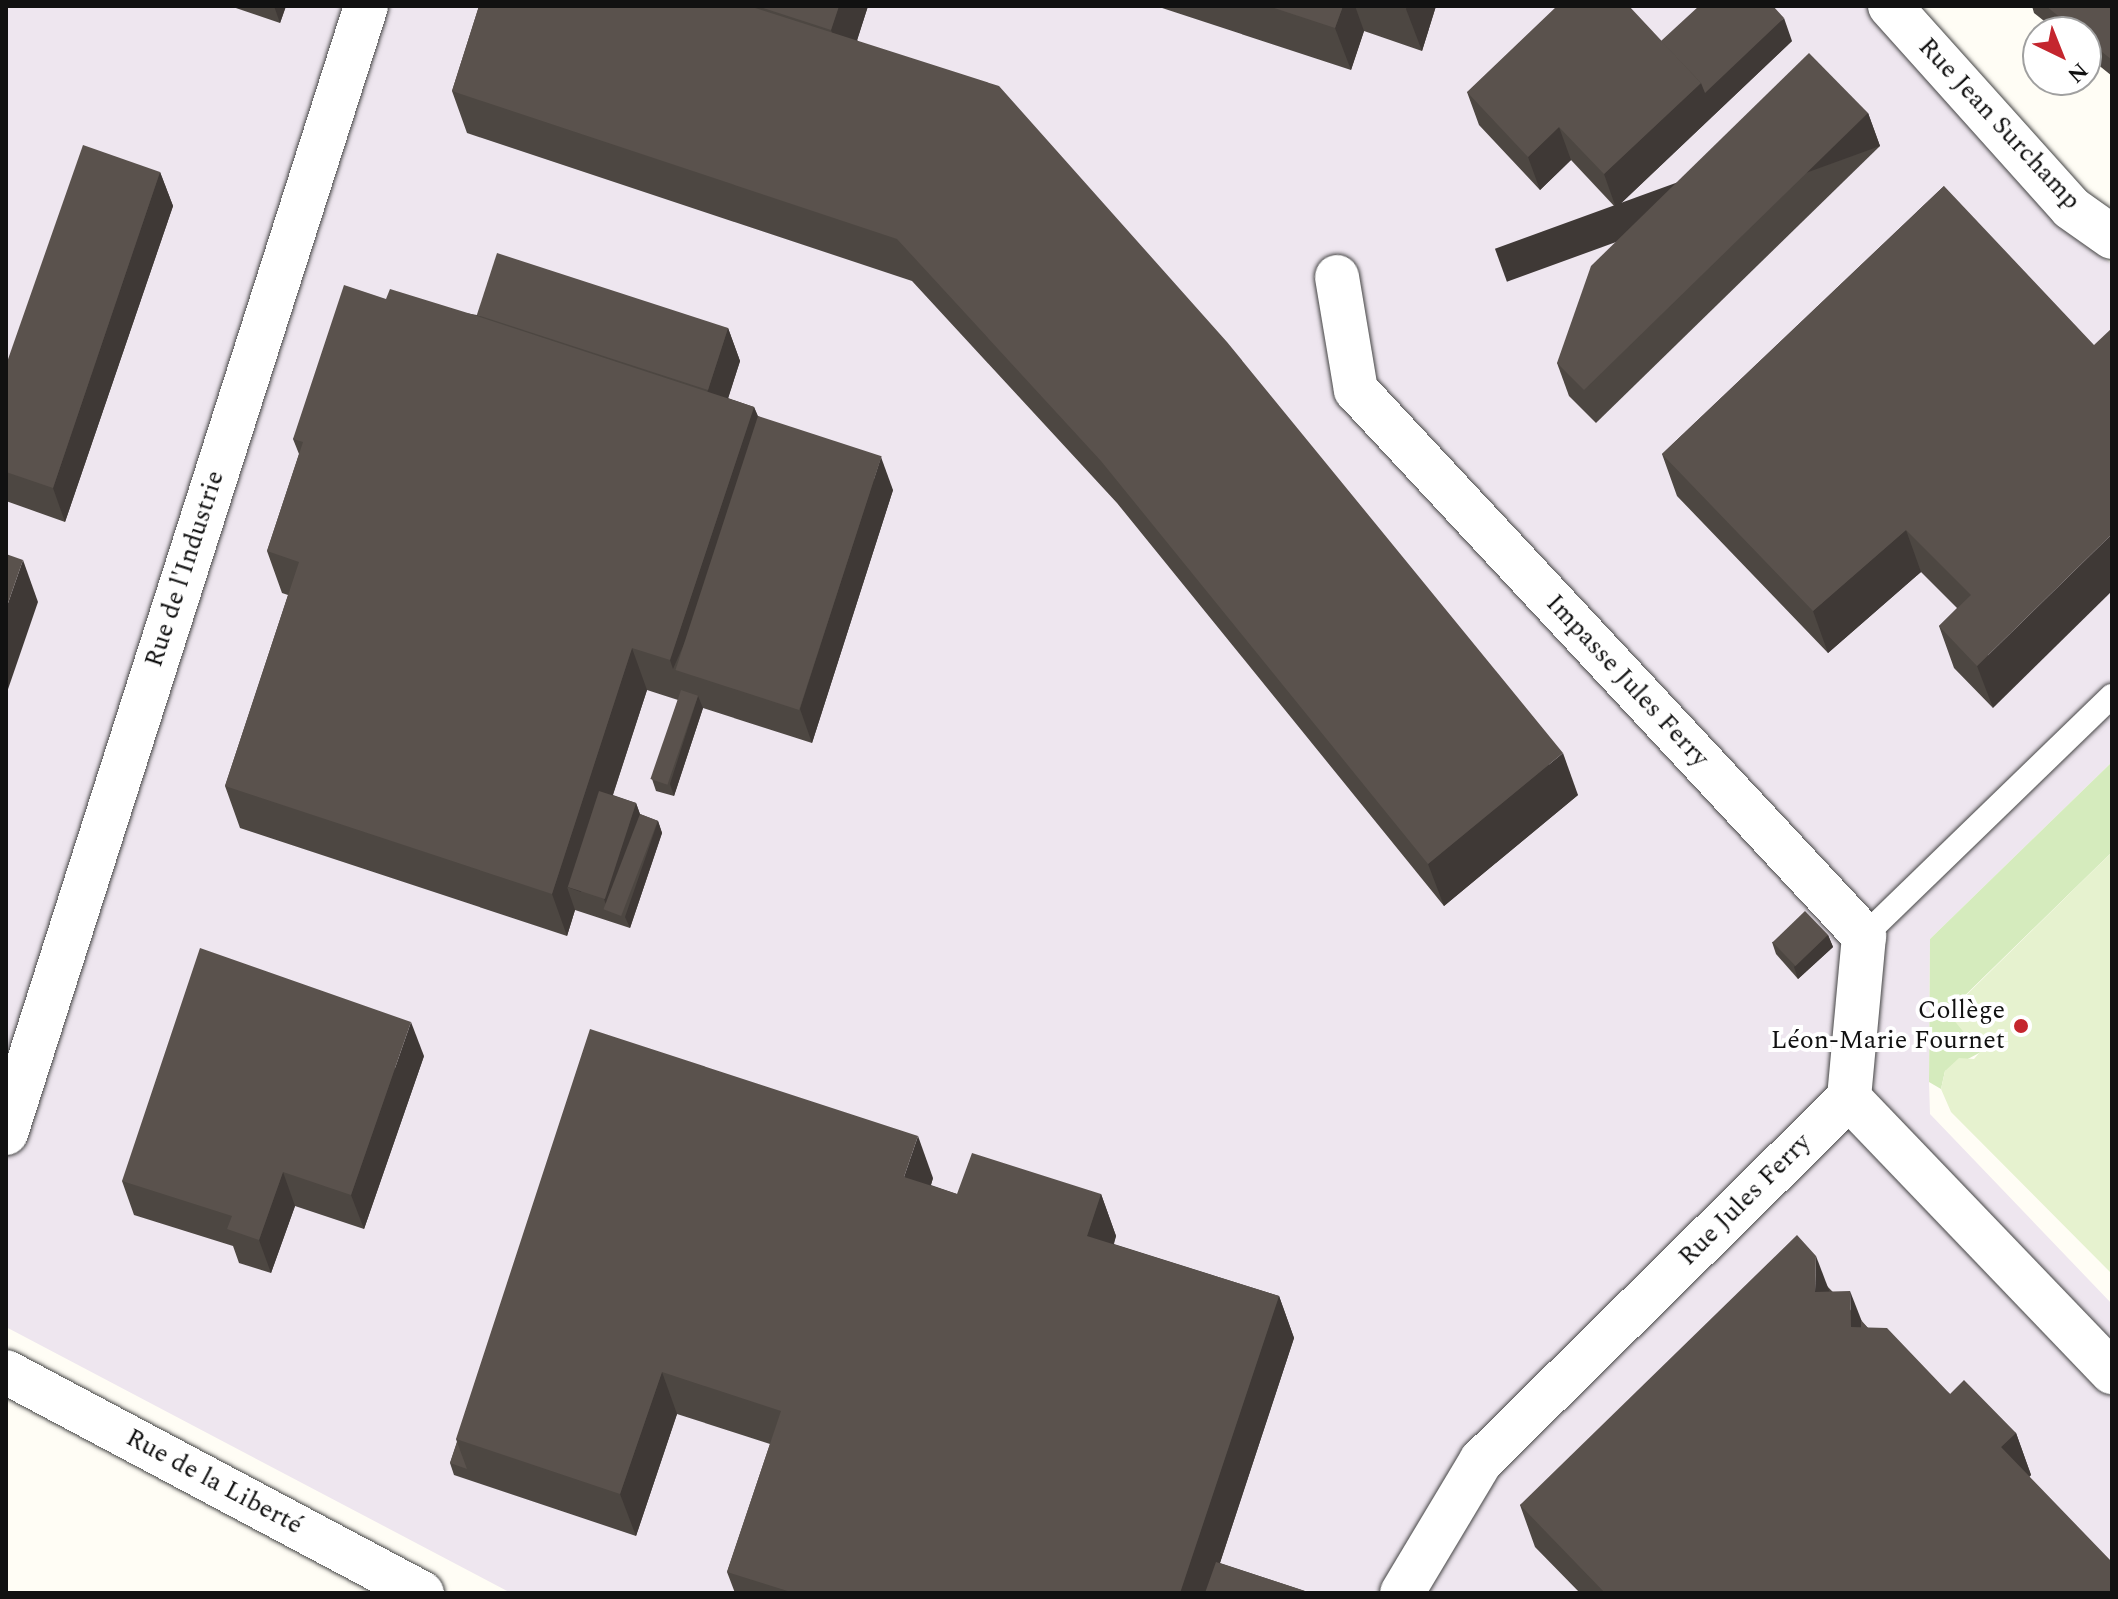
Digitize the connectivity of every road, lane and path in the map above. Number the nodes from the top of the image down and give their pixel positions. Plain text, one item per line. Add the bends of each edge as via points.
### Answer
1 (366, 6) edge
2 (1890, 6) edge
3 (2112, 237) edge
4 (1337, 277) dead end
5 (2112, 696) edge
6 (1864, 936) junction
7 (1849, 1098) junction
8 (6, 1133) edge
9 (6, 1372) edge
10 (2112, 1372) edge
11 (422, 1593) edge
12 (1402, 1593) edge

1 - 8 street, Rue de l'Industrie
2 - 3 street, Rue Jean Surchamp via 2071,208
4 - 6 street, Impasse Jules Ferry via 1356,390
5 - 6 lane
6 - 7 street
7 - 10 street
7 - 12 street, Rue Jules Ferry via 1481,1461
9 - 11 street, Rue de la Liberté

